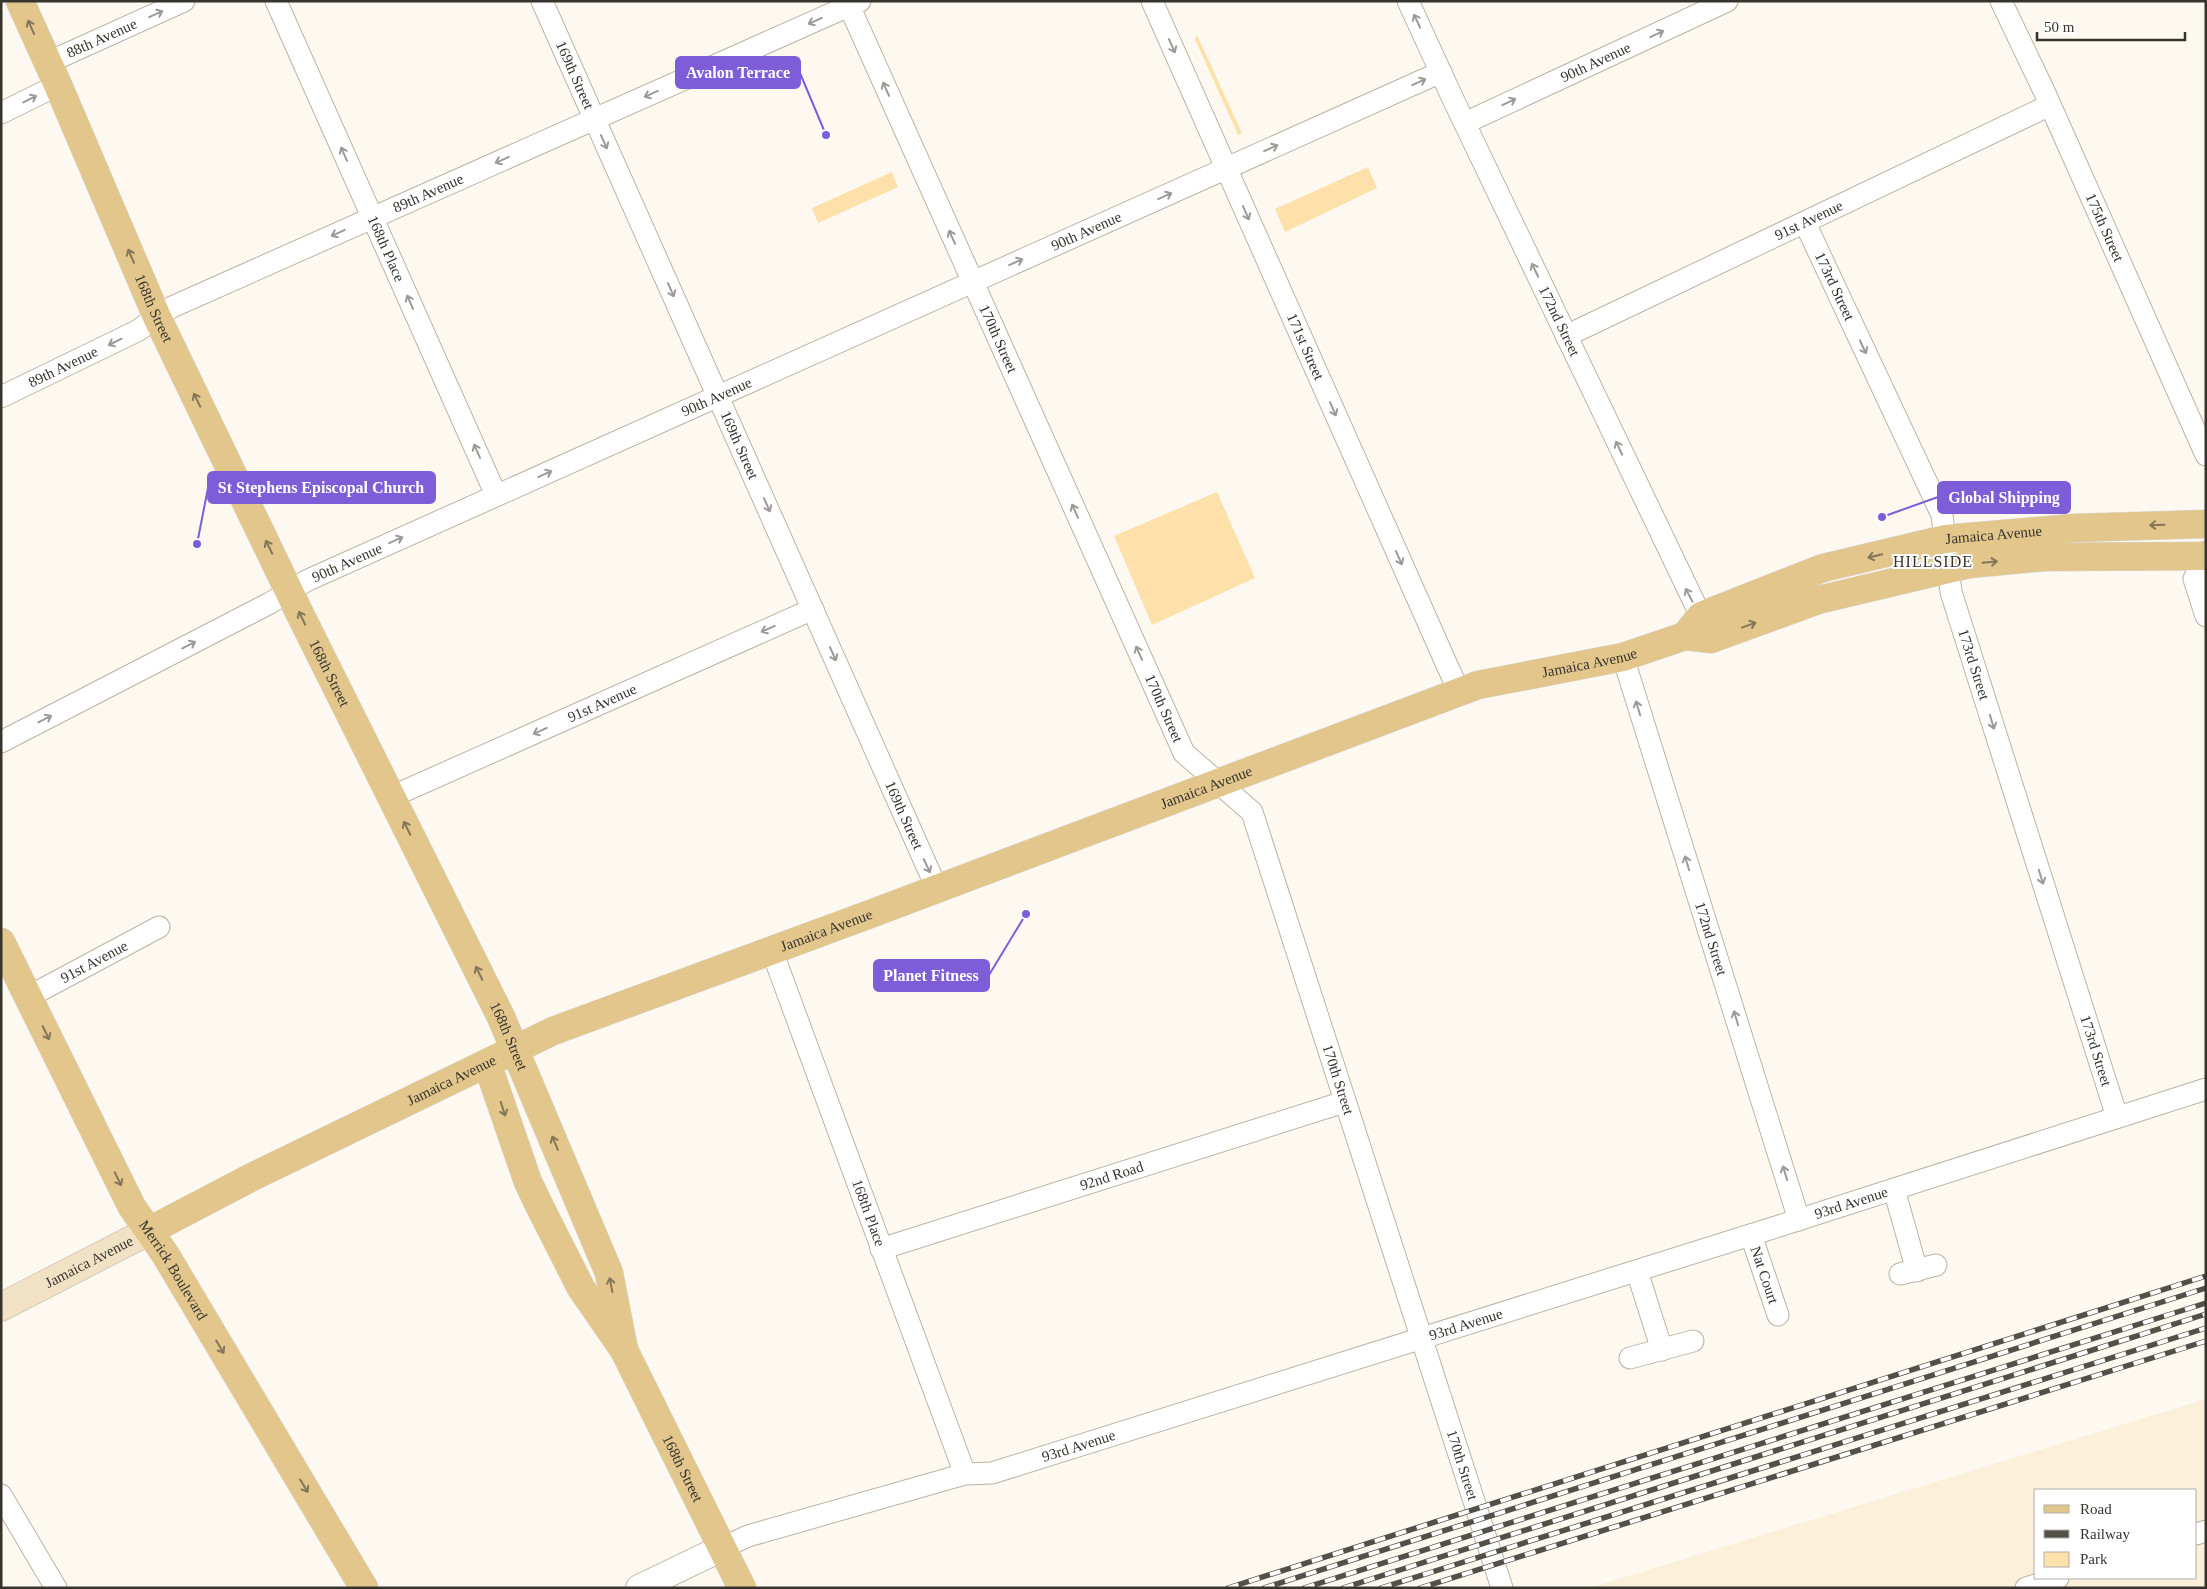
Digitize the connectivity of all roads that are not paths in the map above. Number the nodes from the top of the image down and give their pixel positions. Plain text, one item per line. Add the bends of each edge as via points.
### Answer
1 (20, 1) edge
2 (184, 1) edge
3 (276, 1) edge
4 (542, 1) edge
5 (1152, 1) edge
6 (1408, 1) edge
7 (1727, 1) edge
8 (2001, 1) edge
9 (852, 3) edge
10 (1441, 72) junction
11 (53, 74) junction
12 (2050, 105) junction
13 (1, 113) edge
14 (594, 119) junction
15 (1465, 123) junction
16 (1226, 168) junction
17 (373, 218) junction
18 (1805, 223) junction
19 (972, 282) junction
20 (157, 317) junction
21 (1566, 336) junction
22 (718, 396) junction
23 (1, 397) edge
24 (2206, 455) edge
25 (496, 495) junction
26 (2206, 524) edge
27 (1944, 539) junction
28 (2205, 555) edge
29 (1948, 569) junction
30 (290, 591) junction
31 (813, 609) junction
32 (2206, 616) edge
33 (1699, 630) junction
34 (1623, 657) junction
35 (1459, 692) junction
36 (1, 742) edge
37 (1217, 782) junction
38 (391, 797) junction
39 (937, 889) junction
40 (160, 927) dead end
41 (1, 942) edge
42 (772, 950) junction
43 (28, 997) junction
44 (515, 1049) junction
45 (487, 1063) junction
46 (2206, 1089) edge
47 (1344, 1102) junction
48 (2117, 1117) junction
49 (1894, 1189) junction
50 (1799, 1220) junction
51 (148, 1231) junction
52 (1751, 1235) junction
53 (881, 1249) junction
54 (1918, 1270) dead end
55 (1636, 1271) junction
56 (1, 1307) edge
57 (1778, 1315) dead end
58 (1422, 1339) junction
59 (1693, 1341) dead end
60 (624, 1350) junction
61 (1662, 1350) junction
62 (1630, 1358) dead end
63 (965, 1474) junction
64 (1, 1495) edge
65 (722, 1548) junction
66 (2055, 1579) edge
67 (56, 1588) edge
68 (364, 1588) edge
69 (639, 1588) edge
70 (742, 1588) edge
71 (1502, 1588) edge
72 (2026, 1588) edge

11 -> 1 main road, 168th Street
11 -> 2 street, 88th Avenue
17 -> 3 street, 168th Place
4 - 14 street, 169th Street
5 -> 16 street, 171st Street
10 -> 6 street, 172nd Street
15 -> 7 street, 90th Avenue
8 - 12 street, 175th Street
9 -> 14 street, 89th Avenue
19 -> 9 street, 170th Street
10 - 15 street, 172nd Street
16 -> 10 street, 90th Avenue
13 -> 11 street, 88th Avenue
20 -> 11 main road, 168th Street
12 - 18 street, 91st Avenue
12 - 24 street, 175th Street
14 -> 17 street, 89th Avenue
14 -> 22 street, 169th Street
21 -> 15 street, 172nd Street
19 -> 16 street, 90th Avenue
16 -> 35 street, 171st Street
17 -> 20 street, 89th Avenue via 172,307
25 -> 17 street, 168th Place
18 - 21 street, 91st Avenue
18 -> 27 street, 173rd Street via 1942,515
19 - 22 street, 90th Avenue
37 -> 19 street, 170th Street via 1184,753
20 -> 23 street, 89th Avenue via 137,332
30 -> 20 main road, 168th Street
33 -> 21 street, 172nd Street
25 -> 22 street, 90th Avenue
22 -> 31 street, 169th Street
30 -> 25 street, 90th Avenue
26 -> 27 main road, Jamaica Avenue via 2036,530
27 - 29 street, 173rd Street
27 -> 33 main road, Jamaica Avenue via 1823,568
29 -> 28 main road, Jamaica Avenue via 2045,557
28 - 32 street via 2194,578
33 -> 29 main road, Jamaica Avenue
29 -> 48 street, 173rd Street via 1951,592
36 -> 30 street, 90th Avenue
38 -> 30 main road, 168th Street
31 -> 38 street, 91st Avenue
31 -> 39 street, 169th Street
33 - 34 main road, Jamaica Avenue
34 - 35 main road, Jamaica Avenue via 1478,685
50 -> 34 street, 172nd Street
35 - 37 main road, Jamaica Avenue
37 - 39 main road, Jamaica Avenue
37 - 47 street, 170th Street via 1252,812
44 -> 38 main road, 168th Street
39 - 42 main road, Jamaica Avenue
40 - 43 street, 91st Avenue
41 - 43 main road, Merrick Boulevard
42 - 44 main road, Jamaica Avenue via 553,1031
42 - 53 street, 168th Place
43 -> 51 main road, Merrick Boulevard via 132,1207
44 - 45 main road, Jamaica Avenue
60 -> 44 main road, 168th Street via 609,1272
45 - 51 main road, Jamaica Avenue
45 -> 60 main road, 168th Street via 528,1182 581,1288
46 - 48 street, 93rd Avenue
47 - 53 street, 92nd Road
47 - 58 street, 170th Street
48 - 49 street, 93rd Avenue
49 - 50 street, 93rd Avenue
49 - 54 street
50 - 52 street, 93rd Avenue
51 - 56 main road, Jamaica Avenue
51 -> 68 main road, Merrick Boulevard via 165,1254
52 - 55 street, 93rd Avenue
52 - 57 street, Nat Court
53 - 63 street, 168th Place
55 - 58 street, 93rd Avenue
55 - 61 street
58 - 63 street, 93rd Avenue via 992,1473
58 - 71 street, 170th Street
59 - 61 street
60 - 65 main road, 168th Street
61 - 62 street
63 - 65 street, 93rd Avenue via 748,1536
64 - 67 street
65 - 69 street
65 - 70 main road, 168th Street
66 - 72 street

